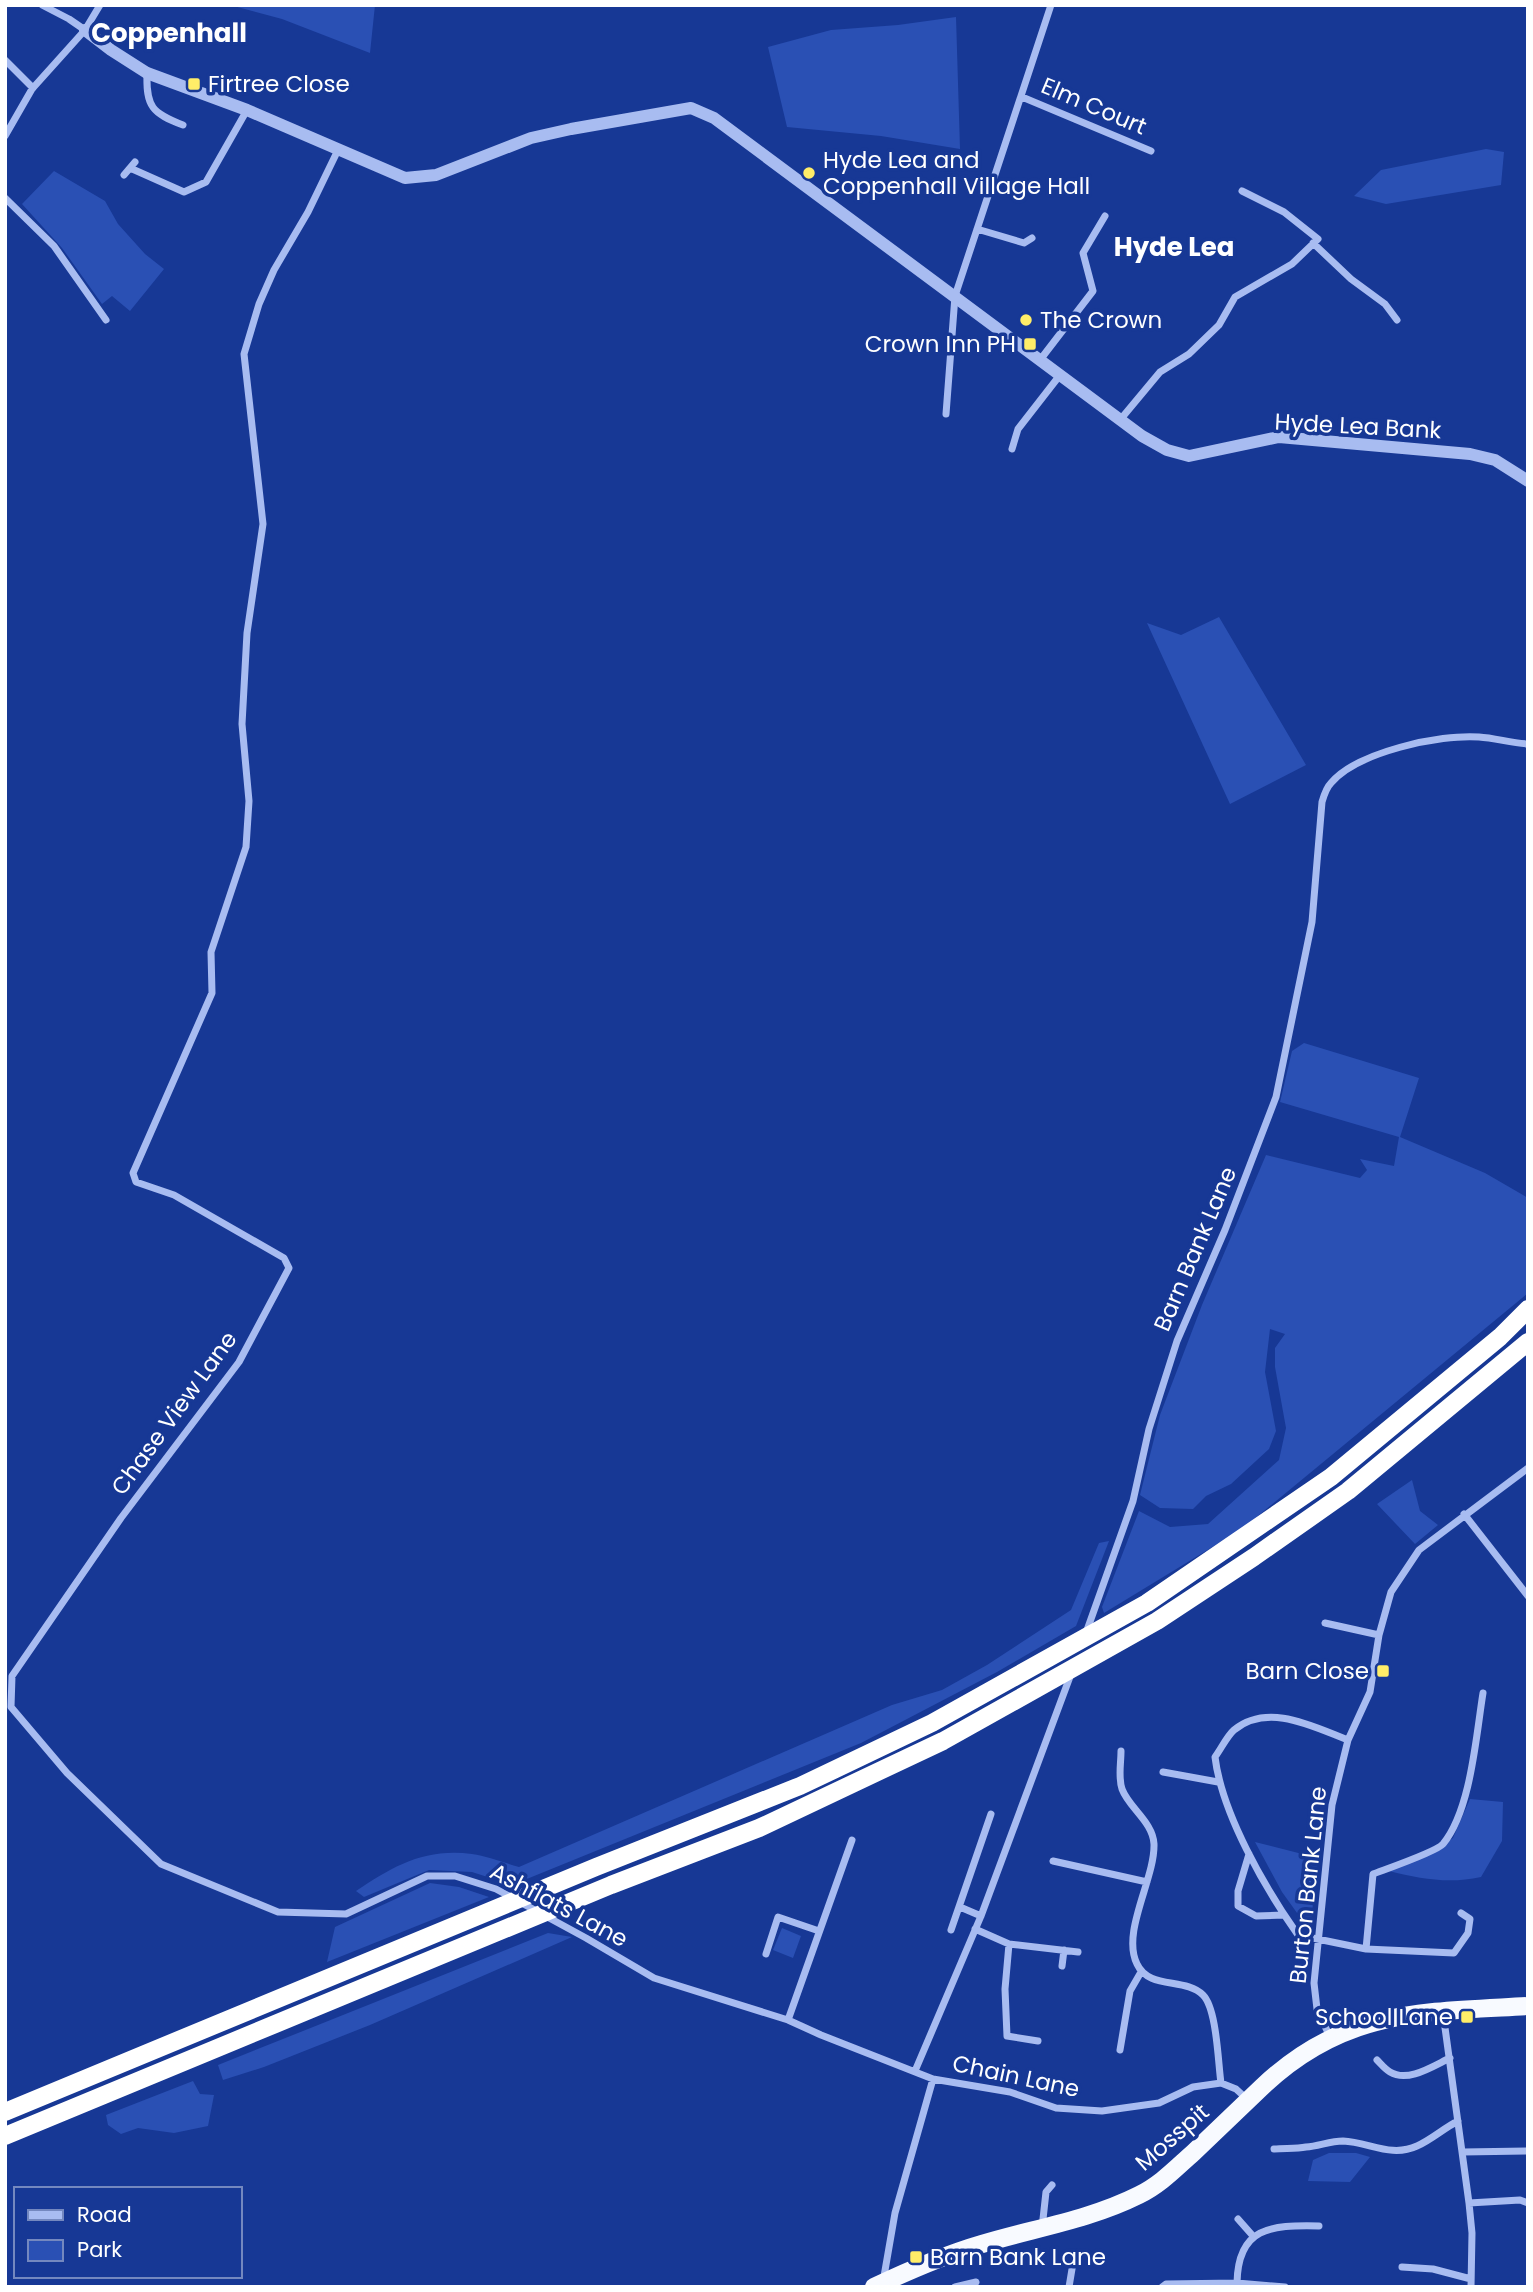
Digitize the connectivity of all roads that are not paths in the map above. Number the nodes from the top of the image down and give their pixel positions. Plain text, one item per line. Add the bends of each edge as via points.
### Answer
1 (42, 5) edge
2 (100, 5) edge
3 (1051, 5) edge
4 (85, 30) junction
5 (5, 60) edge
6 (147, 73) junction
7 (33, 88) junction
8 (1023, 97) junction
9 (247, 110) junction
10 (183, 125) dead end
11 (5, 136) edge
12 (338, 150) junction
13 (1151, 151) dead end
14 (124, 175) dead end
15 (1241, 191) dead end
16 (5, 198) edge
17 (1105, 216) dead end
18 (977, 229) junction
19 (1032, 239) dead end
20 (1316, 241) junction
21 (955, 296) junction
22 (106, 320) dead end
23 (1396, 320) dead end
24 (1040, 360) junction
25 (1060, 375) junction
26 (946, 414) dead end
27 (1120, 420) junction
28 (1012, 449) dead end
29 (1528, 481) edge
30 (1528, 744) edge
31 (1528, 1309) edge
32 (1528, 1342) edge
33 (1528, 1468) edge
34 (1464, 1514) junction
35 (1528, 1596) edge
36 (1325, 1623) dead end
37 (1379, 1635) junction
38 (12, 1676) joint
39 (1483, 1693) dead end
40 (1348, 1740) junction
41 (1121, 1752) dead end
42 (1163, 1772) dead end
43 (1218, 1782) junction
44 (991, 1814) dead end
45 (852, 1840) dead end
46 (1249, 1854) junction
47 (1053, 1861) dead end
48 (1147, 1882) junction
49 (960, 1907) junction
50 (1461, 1913) dead end
51 (1284, 1915) junction
52 (981, 1916) junction
53 (975, 1929) junction
54 (951, 1930) dead end
55 (819, 1931) junction
56 (1319, 1940) junction
57 (1009, 1944) junction
58 (1366, 1949) junction
59 (1064, 1950) junction
60 (1078, 1952) dead end
61 (766, 1954) dead end
62 (1062, 1966) dead end
63 (1141, 1972) junction
64 (1528, 2006) edge
65 (1443, 2011) junction
66 (788, 2020) junction
67 (1329, 2037) junction
68 (1038, 2041) dead end
69 (1119, 2050) dead end
70 (1450, 2058) junction
71 (1377, 2060) dead end
72 (915, 2071) junction
73 (933, 2079) junction
74 (1221, 2083) junction
75 (1249, 2101) junction
76 (5, 2112) edge
77 (1458, 2121) junction
78 (5, 2136) edge
79 (1274, 2149) dead end
80 (1528, 2151) edge
81 (1463, 2152) junction
82 (1052, 2185) dead end
83 (1469, 2203) junction
84 (1528, 2203) edge
85 (1238, 2219) dead end
86 (1319, 2226) dead end
87 (1042, 2228) junction
88 (1252, 2236) junction
89 (1073, 2263) dead end
90 (1402, 2267) dead end
91 (976, 2282) dead end
92 (1237, 2283) junction
93 (1471, 2283) edge
94 (878, 2285) edge
95 (955, 2287) edge
96 (1069, 2287) edge
97 (1162, 2287) edge
98 (1285, 2287) edge

1 - 4 street, Hyde Lea Bank
2 - 4 street
3 - 8 street
4 - 6 street, Hyde Lea Bank
4 - 7 street
5 - 7 street
6 - 9 street, Hyde Lea Bank
6 - 10 street via 146,96 160,116
7 - 11 street
8 - 13 street, Elm Court
8 - 18 street
9 - 12 street, Hyde Lea Bank
9 - 14 street via 206,182 184,192 132,165
12 - 21 street, Hyde Lea Bank via 405,178 422,178 531,138 691,107 714,118
12 - 38 street, Chase View Lane via 274,270 244,354 263,524 246,646 242,724 249,800 246,848 211,952 212,993 134,1173 136,1182 174,1195 284,1258 289,1268 239,1362 121,1518
15 - 20 street via 1283,212
16 - 22 street via 54,246
17 - 24 street via 1083,253 1093,291
18 - 19 street via 1024,243
18 - 21 street
20 - 23 street via 1351,279 1385,304
20 - 27 street via 1292,264 1235,297 1219,325 1189,354 1160,372
21 - 24 street, Hyde Lea Bank
21 - 26 street
24 - 25 street, Hyde Lea Bank
25 - 27 street, Hyde Lea Bank
25 - 28 street via 1018,429
27 - 29 street, Hyde Lea Bank via 1167,450 1189,456 1279,438 1470,454 1494,460
30 - 52 street, Barn Bank Lane via 1477,737 1422,741 1353,764 1326,789 1312,922 1276,1097 1177,1341 1149,1429 1133,1501
31 - 76 highway via 1331,1477 1147,1603 932,1723 800,1786
32 - 78 highway via 1348,1491 1254,1557 1157,1621 943,1741 759,1828
33 - 34 street, Burton Bank Lane
34 - 35 street
34 - 37 street, Burton Bank Lane via 1419,1550 1391,1592
36 - 37 street
37 - 40 street, Burton Bank Lane via 1370,1692
38 - 66 street, Ashflats Lane via 11,1707 67,1773 161,1864 278,1912 346,1914 427,1876 455,1876 496,1889 654,1978
39 - 58 street via 1458,1819 1442,1846 1373,1874
40 - 43 street via 1288,1717 1256,1719 1234,1730 1215,1756
40 - 56 street, Burton Bank Lane via 1332,1804
41 - 48 street via 1122,1790 1154,1841
42 - 43 street
43 - 46 street
44 - 49 street
45 - 55 street
46 - 51 street
46 - 51 street via 1238,1906 1256,1916
47 - 48 street
48 - 63 street via 1133,1950
49 - 52 street
49 - 54 street
50 - 58 street via 1470,1919 1468,1933 1454,1953
51 - 56 street via 1298,1936
52 - 53 street, Barn Bank Lane
53 - 57 street
53 - 72 street, Barn Bank Lane
55 - 61 street via 778,1917
55 - 66 street
56 - 58 street
56 - 67 street, Burton Bank Lane via 1314,1996
57 - 59 street
57 - 68 street via 1007,2036
59 - 60 street
59 - 62 street
63 - 69 street via 1130,1991
63 - 74 street via 1193,1988 1204,1996
64 - 65 highway, Mosspit
65 - 67 highway, Mosspit via 1395,2016
65 - 70 street
66 - 72 street, Ashflats Lane
67 - 75 highway, Mosspit via 1289,2064
70 - 71 street via 1421,2073 1405,2075 1391,2073
70 - 77 street
72 - 73 street, Ashflats Lane
73 - 74 street, Chain Lane via 1010,2092 1056,2108 1102,2111 1159,2102 1193,2087
73 - 94 street
74 - 75 street via 1237,2089
75 - 87 highway, Mosspit via 1142,2194
77 - 79 street via 1405,2150 1386,2151 1340,2141
77 - 81 street
80 - 81 street
81 - 83 street
82 - 87 street via 1046,2192
83 - 84 street
83 - 93 street
85 - 88 street
86 - 88 street via 1274,2228
87 - 94 highway, Mosspit via 945,2255
88 - 92 street via 1237,2262
89 - 96 street
90 - 93 street via 1433,2269
91 - 95 street
92 - 97 street
92 - 98 street

